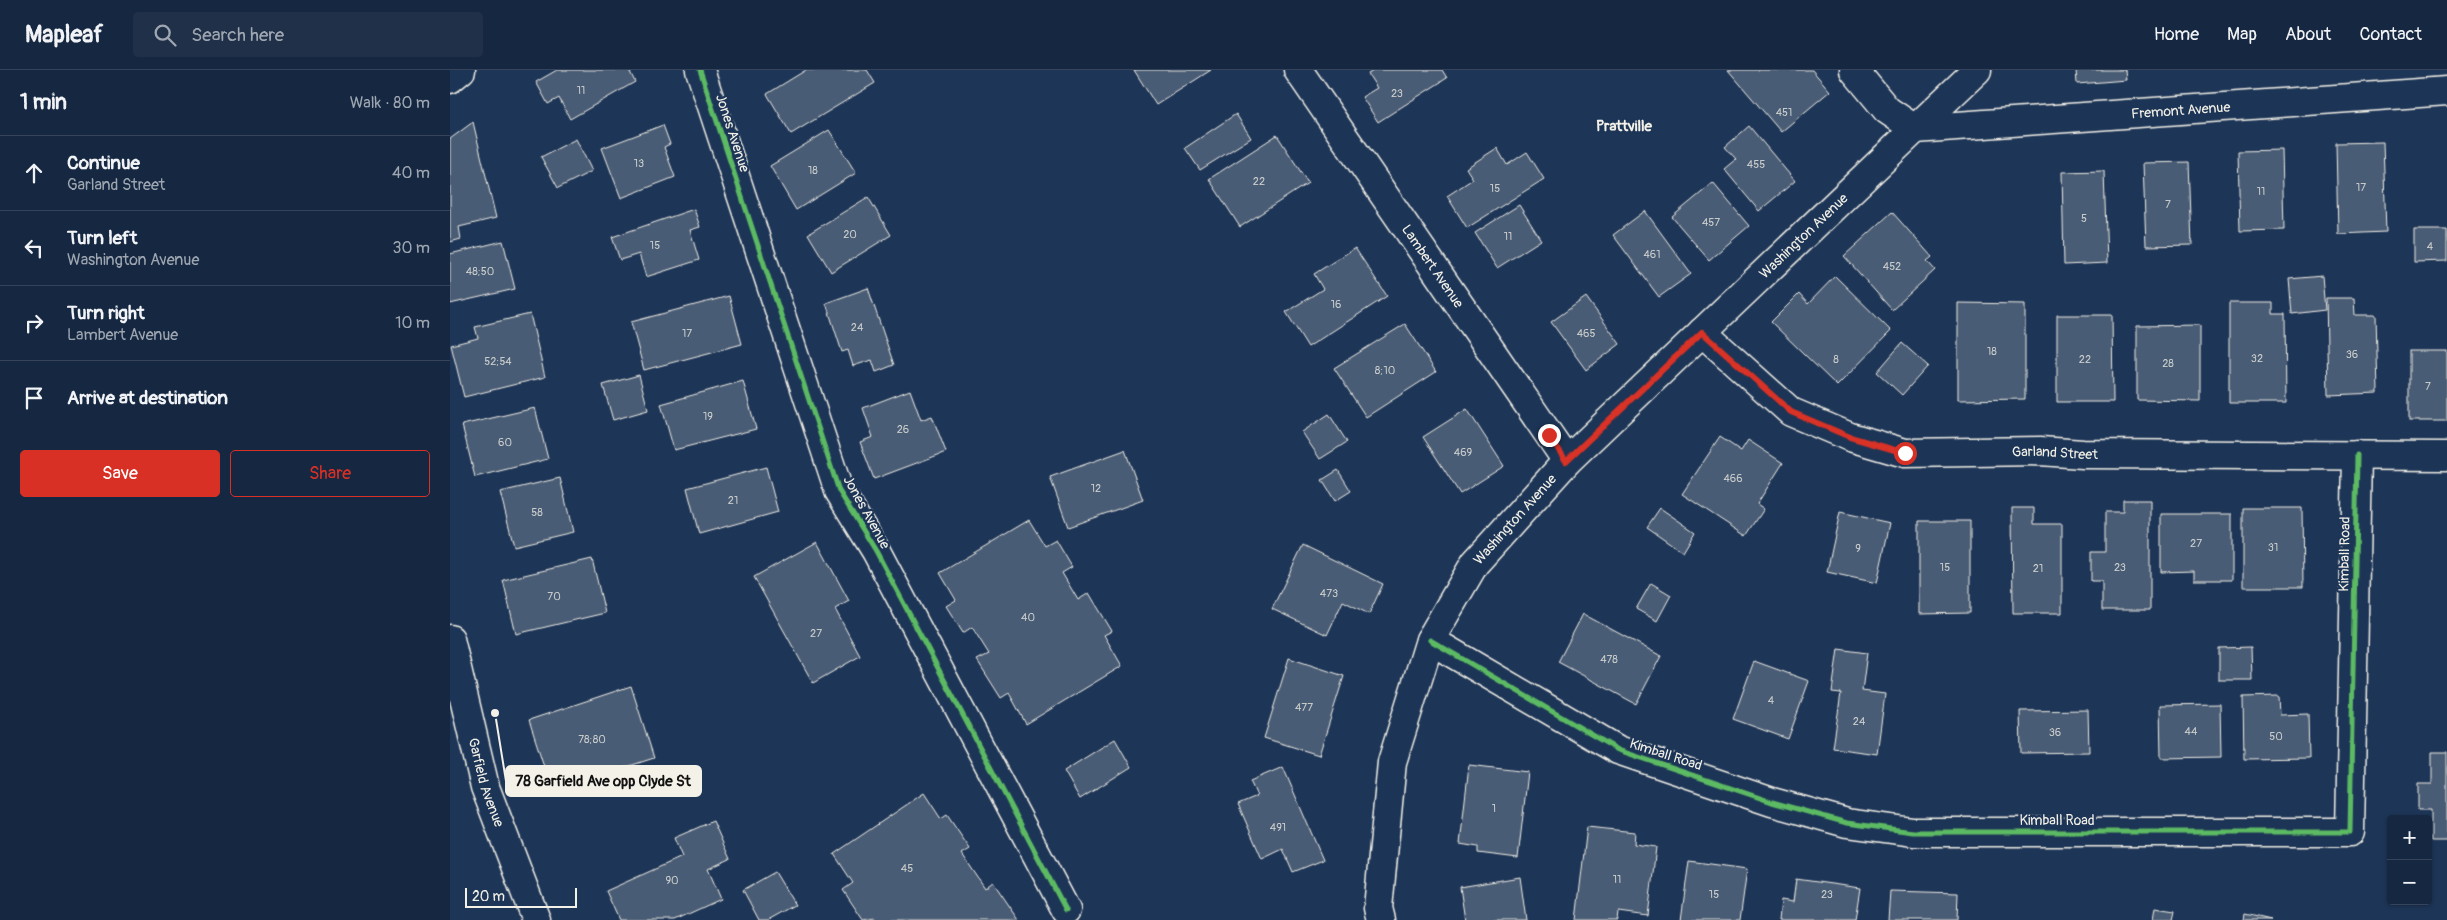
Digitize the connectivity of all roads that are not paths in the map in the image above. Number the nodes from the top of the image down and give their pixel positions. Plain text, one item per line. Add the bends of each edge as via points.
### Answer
1 (462, 70) edge
2 (700, 70) edge
3 (1298, 70) edge
4 (1854, 70) edge
5 (1977, 70) edge
6 (450, 79) edge
7 (2447, 91) edge
8 (1915, 129) junction
9 (1702, 332) junction
10 (2357, 456) junction
11 (2447, 456) edge
12 (1566, 461) junction
13 (450, 639) edge
14 (1430, 640) junction
15 (454, 681) edge
16 (1066, 910) dead end
17 (1380, 919) edge
18 (536, 920) edge

1 - 6 street
2 - 16 street, Jones Avenue via 839,491 876,551
3 - 12 street, Lambert Avenue
4 - 8 street via 1887,110
5 - 8 street, Washington Avenue
7 - 8 street, Fremont Avenue
8 - 9 street, Washington Avenue
9 - 10 street, Garland Street via 1791,412 1850,437 1905,453 2040,451
9 - 12 street, Washington Avenue
10 - 11 street, Garland Street
10 - 14 street, Kimball Road via 2350,832 1913,832 1847,823 1772,802 1618,750
12 - 14 street, Washington Avenue via 1475,563
13 - 15 street, Garfield Avenue
14 - 17 street, Washington Avenue via 1392,762 1378,908
15 - 18 street, Garfield Avenue via 485,787

